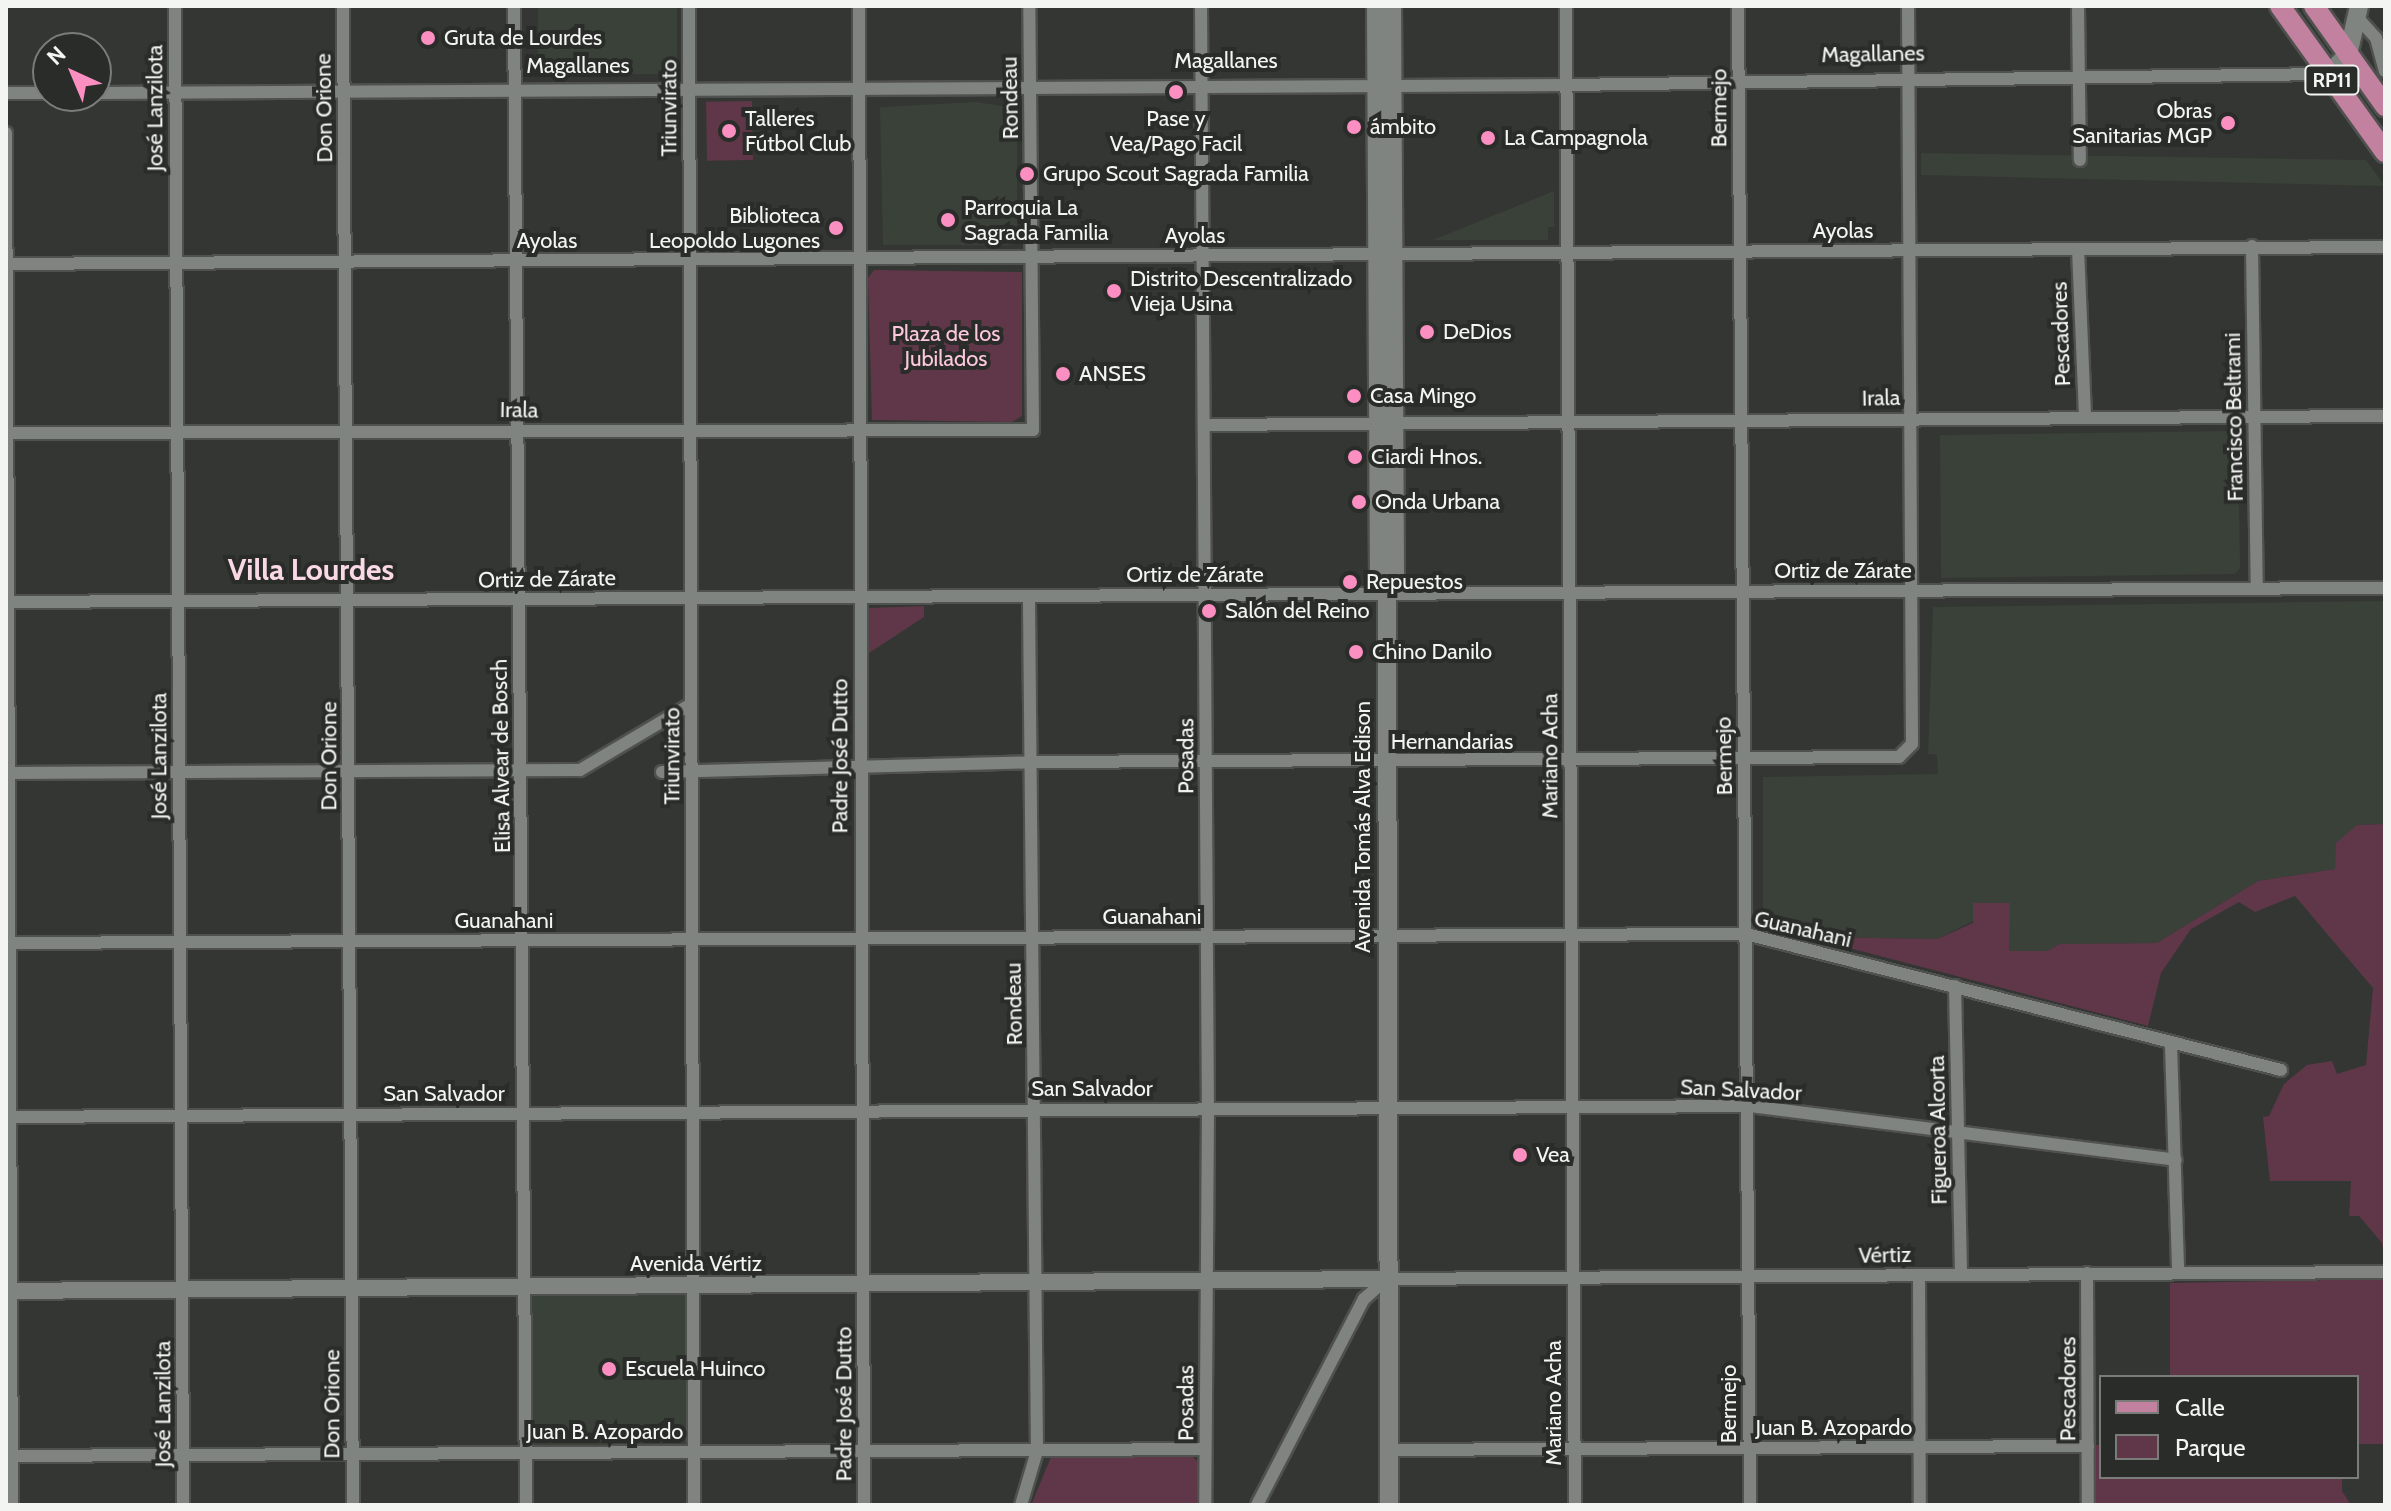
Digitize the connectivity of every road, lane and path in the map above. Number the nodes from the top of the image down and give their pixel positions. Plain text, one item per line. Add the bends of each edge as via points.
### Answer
1 (175, 6) edge
2 (343, 6) edge
3 (514, 6) edge
4 (689, 6) edge
5 (859, 6) edge
6 (1029, 6) edge
7 (1201, 6) edge
8 (1376, 6) edge
9 (1392, 6) edge
10 (1566, 6) edge
11 (1738, 6) edge
12 (1908, 6) edge
13 (2078, 6) edge
14 (2280, 6) edge
15 (2314, 6) edge
16 (2358, 12) edge
17 (2348, 55) junction
18 (2385, 71) edge
19 (2328, 74) junction
20 (2078, 76) junction
21 (1908, 77) junction
22 (1739, 79) junction
23 (1201, 85) junction
24 (1384, 85) junction
25 (1566, 85) junction
26 (1030, 87) junction
27 (859, 88) junction
28 (689, 89) junction
29 (516, 90) junction
30 (345, 91) junction
31 (176, 92) junction
32 (6, 93) edge
33 (32, 93) edge
34 (112, 93) edge
35 (2385, 106) edge
36 (6, 133) edge
37 (2385, 152) edge
38 (2080, 160) dead end
39 (2252, 246) junction
40 (2385, 247) edge
41 (2078, 249) junction
42 (1740, 251) junction
43 (1911, 251) junction
44 (1567, 253) junction
45 (1385, 255) junction
46 (1202, 256) junction
47 (1034, 257) junction
48 (861, 259) junction
49 (690, 260) junction
50 (517, 261) junction
51 (346, 262) junction
52 (175, 263) junction
53 (7, 264) edge
54 (2253, 416) junction
55 (2385, 416) edge
56 (1912, 418) junction
57 (2085, 418) junction
58 (1741, 420) junction
59 (1568, 423) junction
60 (1204, 425) junction
61 (1386, 425) junction
62 (177, 430) junction
63 (518, 430) junction
64 (862, 430) junction
65 (1033, 430) joint
66 (347, 431) junction
67 (8, 433) edge
68 (690, 434) junction
69 (2257, 588) junction
70 (2385, 588) edge
71 (1913, 590) junction
72 (1743, 592) junction
73 (1569, 593) junction
74 (1387, 594) junction
75 (1205, 595) junction
76 (1029, 596) junction
77 (691, 598) junction
78 (520, 599) junction
79 (859, 599) junction
80 (178, 601) junction
81 (7, 602) edge
82 (348, 602) junction
83 (691, 704) junction
84 (1744, 760) junction
85 (1033, 762) junction
86 (1387, 762) junction
87 (1570, 762) junction
88 (1206, 763) junction
89 (179, 769) junction
90 (860, 769) junction
91 (521, 771) junction
92 (692, 771) junction
93 (349, 772) junction
94 (662, 772) dead end
95 (7, 773) edge
96 (1746, 934) junction
97 (1571, 935) junction
98 (1387, 936) junction
99 (1207, 937) junction
100 (1033, 938) junction
101 (861, 939) junction
102 (523, 940) junction
103 (692, 940) junction
104 (180, 942) junction
105 (350, 942) junction
106 (7, 943) edge
107 (1955, 986) junction
108 (2171, 1044) junction
109 (2281, 1070) dead end
110 (1573, 1106) junction
111 (1750, 1106) junction
112 (1387, 1107) junction
113 (1208, 1109) junction
114 (1035, 1110) junction
115 (861, 1111) junction
116 (693, 1112) junction
117 (524, 1114) junction
118 (351, 1115) junction
119 (181, 1116) junction
120 (8, 1117) edge
121 (1959, 1131) junction
122 (2176, 1160) junction
123 (2385, 1272) edge
124 (2087, 1273) junction
125 (2178, 1273) junction
126 (1961, 1274) junction
127 (1919, 1275) junction
128 (1748, 1277) junction
129 (1386, 1279) junction
130 (1575, 1279) junction
131 (1206, 1280) junction
132 (1036, 1284) junction
133 (863, 1286) junction
134 (525, 1287) junction
135 (694, 1287) junction
136 (182, 1290) junction
137 (351, 1290) junction
138 (7, 1291) edge
139 (2088, 1446) junction
140 (1919, 1447) junction
141 (1749, 1448) junction
142 (1205, 1449) junction
143 (1574, 1449) junction
144 (1388, 1450) junction
145 (694, 1451) junction
146 (1037, 1451) junction
147 (526, 1453) junction
148 (864, 1454) junction
149 (352, 1455) junction
150 (9, 1456) edge
151 (184, 1456) junction
152 (12, 1505) edge
153 (183, 1505) edge
154 (353, 1505) edge
155 (526, 1505) edge
156 (694, 1505) edge
157 (864, 1505) edge
158 (1021, 1505) edge
159 (1205, 1505) edge
160 (1257, 1505) edge
161 (1389, 1505) edge
162 (1575, 1505) edge
163 (1750, 1505) edge
164 (1920, 1505) edge
165 (2088, 1505) edge

1 - 31 street, José Lanzilota
2 - 30 street, Don Orione
3 - 29 street, Elisa Alvear de Bosch
4 - 28 street, Triunvirato
5 - 27 street, Padre José Dutto
6 - 26 street, Rondeau
7 - 23 street, Posadas
8 - 24 main road, Avenida Tomás Alva Edison
9 - 24 main road, Avenida Tomás Alva Edison
10 - 25 street, Mariano Acha
11 - 22 street, Bermejo
12 - 21 street
13 - 20 street
14 - 19 main road, RP11
15 - 17 main road, RP11
16 - 17 main road
16 - 18 street via 2376,38
17 - 19 main road
17 - 35 main road, RP11
19 - 20 street, Magallanes
19 - 37 main road, RP11
20 - 21 street, Magallanes
20 - 38 street
21 - 22 street, Magallanes
21 - 43 street
22 - 25 street, Magallanes
22 - 42 street, Bermejo
23 - 24 street, Magallanes
23 - 26 street, Magallanes
23 - 46 street, Posadas
24 - 25 street, Magallanes
24 - 45 main road, Avenida Tomás Alva Edison
25 - 44 street, Mariano Acha
26 - 27 street, Magallanes
26 - 47 street, Rondeau
27 - 28 street, Magallanes
27 - 48 street, Padre José Dutto
28 - 29 street, Magallanes
28 - 49 street, Triunvirato
29 - 30 street, Magallanes
29 - 50 street, Elisa Alvear de Bosch
30 - 31 street, Magallanes
30 - 51 street, Don Orione
31 - 34 street, Magallanes
31 - 52 street, José Lanzilota
32 - 33 street
36 - 53 street
39 - 40 street, Ayolas
39 - 41 street, Ayolas
39 - 54 street, Francisco Beltrami
41 - 43 street, Ayolas
41 - 57 street, Pescadores
42 - 43 street, Ayolas
42 - 44 street, Ayolas
42 - 58 street, Bermejo
43 - 56 street
44 - 45 street, Ayolas
44 - 59 street, Mariano Acha
45 - 46 street, Ayolas
45 - 61 main road, Avenida Tomás Alva Edison
46 - 47 street, Ayolas
46 - 60 street, Posadas
47 - 48 street, Ayolas
47 - 65 street, Rondeau
48 - 49 street, Ayolas
48 - 64 street, Padre José Dutto
49 - 50 street, Ayolas
49 - 68 street, Triunvirato
50 - 51 street, Ayolas
50 - 63 street, Elisa Alvear de Bosch
51 - 52 street, Ayolas
51 - 66 street, Don Orione
52 - 53 street, Ayolas
52 - 62 street, José Lanzilota
53 - 67 street
54 - 55 street, Irala
54 - 57 street, Irala
54 - 69 street, Francisco Beltrami
56 - 57 street, Irala
56 - 58 street, Irala
56 - 71 street
58 - 59 street, Irala
58 - 72 street, Bermejo
59 - 61 street, Irala
59 - 73 street, Mariano Acha
60 - 61 street, Irala
60 - 75 street, Posadas
61 - 74 main road, Avenida Tomás Alva Edison via 1379,574
61 - 74 main road, Avenida Tomás Alva Edison via 1395,575
62 - 66 street, Irala
62 - 67 street, Irala
62 - 80 street, José Lanzilota
63 - 66 street, Irala
63 - 68 street, Irala
63 - 78 street, Elisa Alvear de Bosch
64 - 65 street, Irala
64 - 68 street, Irala
64 - 79 street, Padre José Dutto
66 - 82 street, Don Orione
67 - 81 street
68 - 77 street, Triunvirato
69 - 70 street, Ortiz de Zárate
69 - 71 street, Ortiz de Zárate
71 - 72 street, Ortiz de Zárate
71 - 84 street, Hernandarias via 1912,744 1905,754 1894,759
72 - 73 street, Ortiz de Zárate
72 - 84 street, Bermejo
73 - 74 street, Ortiz de Zárate
73 - 87 street, Mariano Acha
74 - 75 street, Ortiz de Zárate
74 - 86 main road, Avenida Tomás Alva Edison
75 - 76 street, Ortiz de Zárate
75 - 88 street, Posadas
76 - 79 street, Ortiz de Zárate
76 - 85 street, Rondeau
77 - 78 street, Ortiz de Zárate
77 - 79 street, Ortiz de Zárate
77 - 83 street, Triunvirato
78 - 82 street, Ortiz de Zárate
78 - 91 street, Elisa Alvear de Bosch
79 - 90 street, Padre José Dutto
80 - 81 street, Ortiz de Zárate
80 - 82 street, Ortiz de Zárate
80 - 89 street, José Lanzilota
81 - 95 street
82 - 93 street, Don Orione
83 - 91 street via 589,767
83 - 92 street, Triunvirato
84 - 87 street, Hernandarias
84 - 96 street, Bermejo
85 - 88 street, Hernandarias
85 - 90 street, Hernandarias
85 - 100 street, Rondeau
86 - 87 street, Hernandarias
86 - 88 street, Hernandarias
86 - 98 main road, Avenida Tomás Alva Edison
87 - 97 street, Mariano Acha
88 - 99 street, Posadas
89 - 93 street
89 - 95 street
89 - 104 street, José Lanzilota
90 - 92 street, Hernandarias
90 - 101 street, Padre José Dutto
91 - 93 street
91 - 102 street, Elisa Alvear de Bosch
92 - 94 street, Hernandarias
92 - 103 street, Triunvirato
93 - 105 street, Don Orione
95 - 106 street
96 - 97 street, Guanahani
96 - 107 street, Guanahani
96 - 111 street, Bermejo
97 - 98 street, Guanahani
97 - 110 street, Mariano Acha
98 - 99 street, Guanahani
98 - 112 main road, Avenida Tomás Alva Edison
99 - 100 street, Guanahani
99 - 113 street, Posadas
100 - 101 street, Guanahani
100 - 114 street, Rondeau
101 - 103 street, Guanahani
101 - 115 street, Padre José Dutto
102 - 103 street, Guanahani
102 - 105 street, Guanahani
102 - 117 street, Elisa Alvear de Bosch
103 - 116 street, Triunvirato
104 - 105 street, Guanahani
104 - 106 street, Guanahani
104 - 119 street, José Lanzilota
105 - 118 street, Don Orione
106 - 120 street
107 - 108 street, Guanahani
107 - 121 street, Figueroa Alcorta
108 - 109 street, Guanahani via 2209,1048
108 - 122 street
110 - 111 street, San Salvador
110 - 112 street, San Salvador
110 - 130 street, Mariano Acha
111 - 121 street, San Salvador
111 - 128 street, Bermejo
112 - 113 street, San Salvador
112 - 129 main road, Avenida Tomás Alva Edison
113 - 114 street, San Salvador
113 - 131 street, Posadas
114 - 115 street, San Salvador
114 - 132 street, Rondeau
115 - 116 street, San Salvador
115 - 133 street, Padre José Dutto
116 - 117 street, San Salvador
116 - 135 street, Triunvirato
117 - 118 street, San Salvador
117 - 134 street, Elisa Alvear de Bosch
118 - 119 street, San Salvador
118 - 137 street, Don Orione
119 - 120 street, San Salvador
119 - 136 street, José Lanzilota
120 - 138 street
121 - 122 street, San Salvador
121 - 126 street, Figueroa Alcorta
122 - 125 street
123 - 125 street, Vértiz
124 - 125 street, Vértiz
124 - 126 street, Vértiz
124 - 139 street, Pescadores
126 - 127 street, Vértiz
127 - 128 street, Vértiz
127 - 140 street
128 - 130 street, Vértiz
128 - 141 street, Bermejo
129 - 130 street, Vértiz
129 - 131 street, Avenida Vértiz
129 - 144 main road, Avenida Tomás Alva Edison
129 - 160 street via 1364,1299
130 - 143 street, Mariano Acha
131 - 132 street, Avenida Vértiz
131 - 142 street, Posadas
132 - 133 street, Avenida Vértiz
132 - 146 street, Rondeau
133 - 135 street, Avenida Vértiz
133 - 148 street, Padre José Dutto
134 - 135 street, Avenida Vértiz
134 - 137 street, Avenida Vértiz
134 - 147 street, Elisa Alvear de Bosch
135 - 145 street, Triunvirato
136 - 137 street, Avenida Vértiz
136 - 138 street, Avenida Vértiz
136 - 151 street, José Lanzilota
137 - 149 street, Don Orione
138 - 150 street
139 - 140 street, Juan B. Azopardo
139 - 165 street, Pescadores
140 - 141 street, Juan B. Azopardo
140 - 164 street
141 - 143 street, Juan B. Azopardo
141 - 163 street, Bermejo
142 - 146 street, Juan B. Azopardo
142 - 159 street, Posadas
143 - 144 street, Juan B. Azopardo
143 - 162 street, Mariano Acha
144 - 161 main road, Avenida Tomás Alva Edison
145 - 147 street, Juan B. Azopardo
145 - 148 street, Juan B. Azopardo
145 - 156 street, Triunvirato
146 - 148 street, Juan B. Azopardo
146 - 158 street, Rondeau
147 - 149 street, Juan B. Azopardo
147 - 155 street, Elisa Alvear de Bosch
148 - 157 street, Padre José Dutto
149 - 151 street, Juan B. Azopardo
149 - 154 street, Don Orione
150 - 151 street, Juan B. Azopardo
150 - 152 street
151 - 153 street, José Lanzilota

